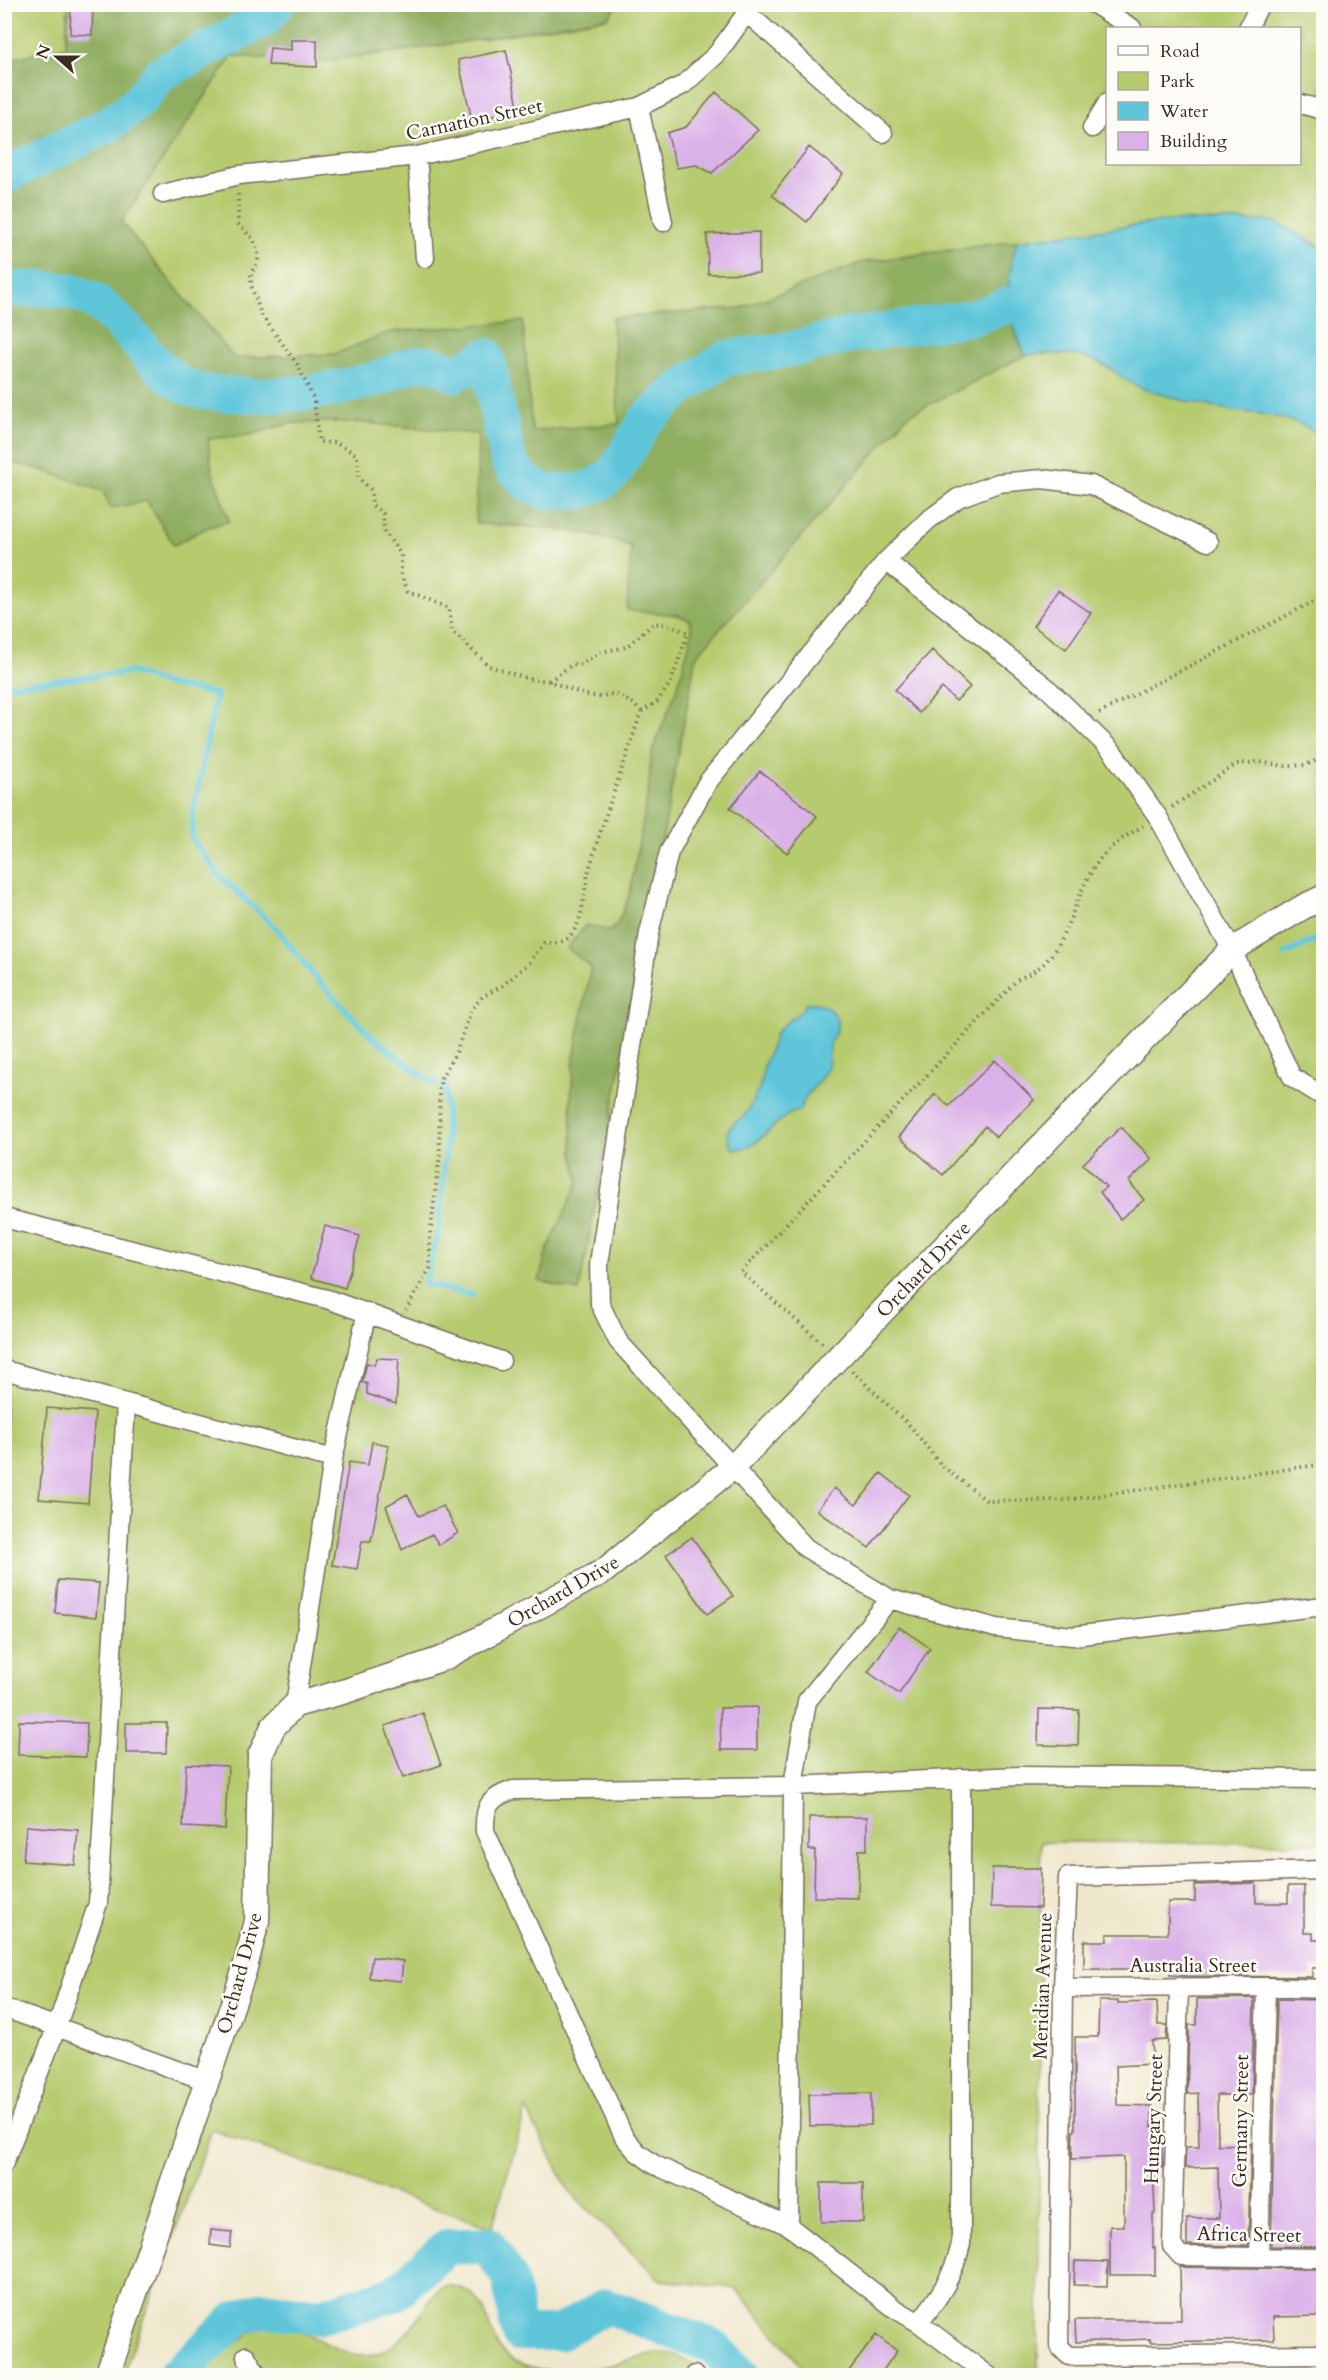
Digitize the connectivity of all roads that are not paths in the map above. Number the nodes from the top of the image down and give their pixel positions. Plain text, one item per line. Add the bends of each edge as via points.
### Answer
1 (1094, 4) edge
2 (1260, 4) edge
3 (750, 9) edge
4 (1130, 27) edge
5 (1248, 27) edge
6 (1106, 104) edge
7 (1301, 104) edge
8 (639, 107) junction
9 (1323, 110) edge
10 (1092, 128) dead end
11 (883, 133) dead end
12 (417, 156) junction
13 (163, 194) dead end
14 (663, 222) dead end
15 (425, 258) dead end
16 (1208, 542) dead end
17 (886, 561) junction
18 (1323, 897) edge
19 (1232, 950) junction
20 (1323, 1097) edge
21 (4, 1218) edge
22 (367, 1312) junction
23 (501, 1361) dead end
24 (4, 1370) edge
25 (126, 1404) junction
26 (333, 1459) junction
27 (733, 1467) junction
28 (890, 1599) junction
29 (1323, 1606) edge
30 (294, 1705) junction
31 (961, 1778) junction
32 (1323, 1779) edge
33 (794, 1786) junction
34 (1323, 1870) edge
35 (1179, 1987) junction
36 (1266, 1987) junction
37 (1063, 1988) junction
38 (1323, 1989) edge
39 (4, 2008) edge
40 (57, 2026) junction
41 (207, 2081) junction
42 (4, 2163) edge
43 (789, 2226) junction
44 (1175, 2251) joint
45 (1259, 2257) junction
46 (1323, 2258) edge
47 (919, 2323) junction
48 (1323, 2354) edge
49 (246, 2356) dead end
50 (107, 2376) edge
51 (258, 2376) edge
52 (989, 2376) edge

1 - 4 street
2 - 5 street
3 - 8 street, Carnation Street via 717,54 683,85
3 - 11 street
6 - 10 street
7 - 9 street
8 - 12 street, Carnation Street
8 - 14 street
12 - 13 street, Carnation Street via 239,175
12 - 15 street
16 - 17 street via 1091,485 1042,479 998,483 958,498 927,521
17 - 19 street via 1044,685 1112,751 1158,817
17 - 27 street via 707,783 669,852 649,933 599,1264 600,1304 618,1341
18 - 19 street, Orchard Drive
19 - 20 street via 1292,1077
19 - 27 street, Orchard Drive
21 - 22 street
22 - 23 street
22 - 26 street
24 - 25 street
25 - 26 street
25 - 40 street via 98,1904
26 - 30 street
27 - 28 street via 806,1548
27 - 30 street, Orchard Drive via 604,1571 444,1658
28 - 29 street via 996,1628 1073,1636
28 - 33 street via 807,1701
30 - 41 street, Orchard Drive via 273,1727 260,1756 257,1921
31 - 32 street
31 - 33 street
31 - 47 street via 961,2244 955,2269 942,2295
33 - 43 street
33 - 43 street via 513,1790 500,1794 489,1804 484,1816 485,1831 624,2137 655,2164
34 - 37 street, Meridian Avenue via 1068,1877
35 - 36 street, Australia Street
35 - 37 street, Australia Street
35 - 44 street, Hungary Street via 1172,2246
36 - 38 street, Australia Street
36 - 45 street, Germany Street
37 - 48 street, Meridian Avenue via 1059,2346 1063,2352 1069,2356
39 - 40 street
40 - 41 street
40 - 42 street
41 - 50 street, Orchard Drive
43 - 47 street
44 - 45 street, Africa Street via 1181,2256
45 - 46 street, Africa Street
47 - 52 street
49 - 51 street

